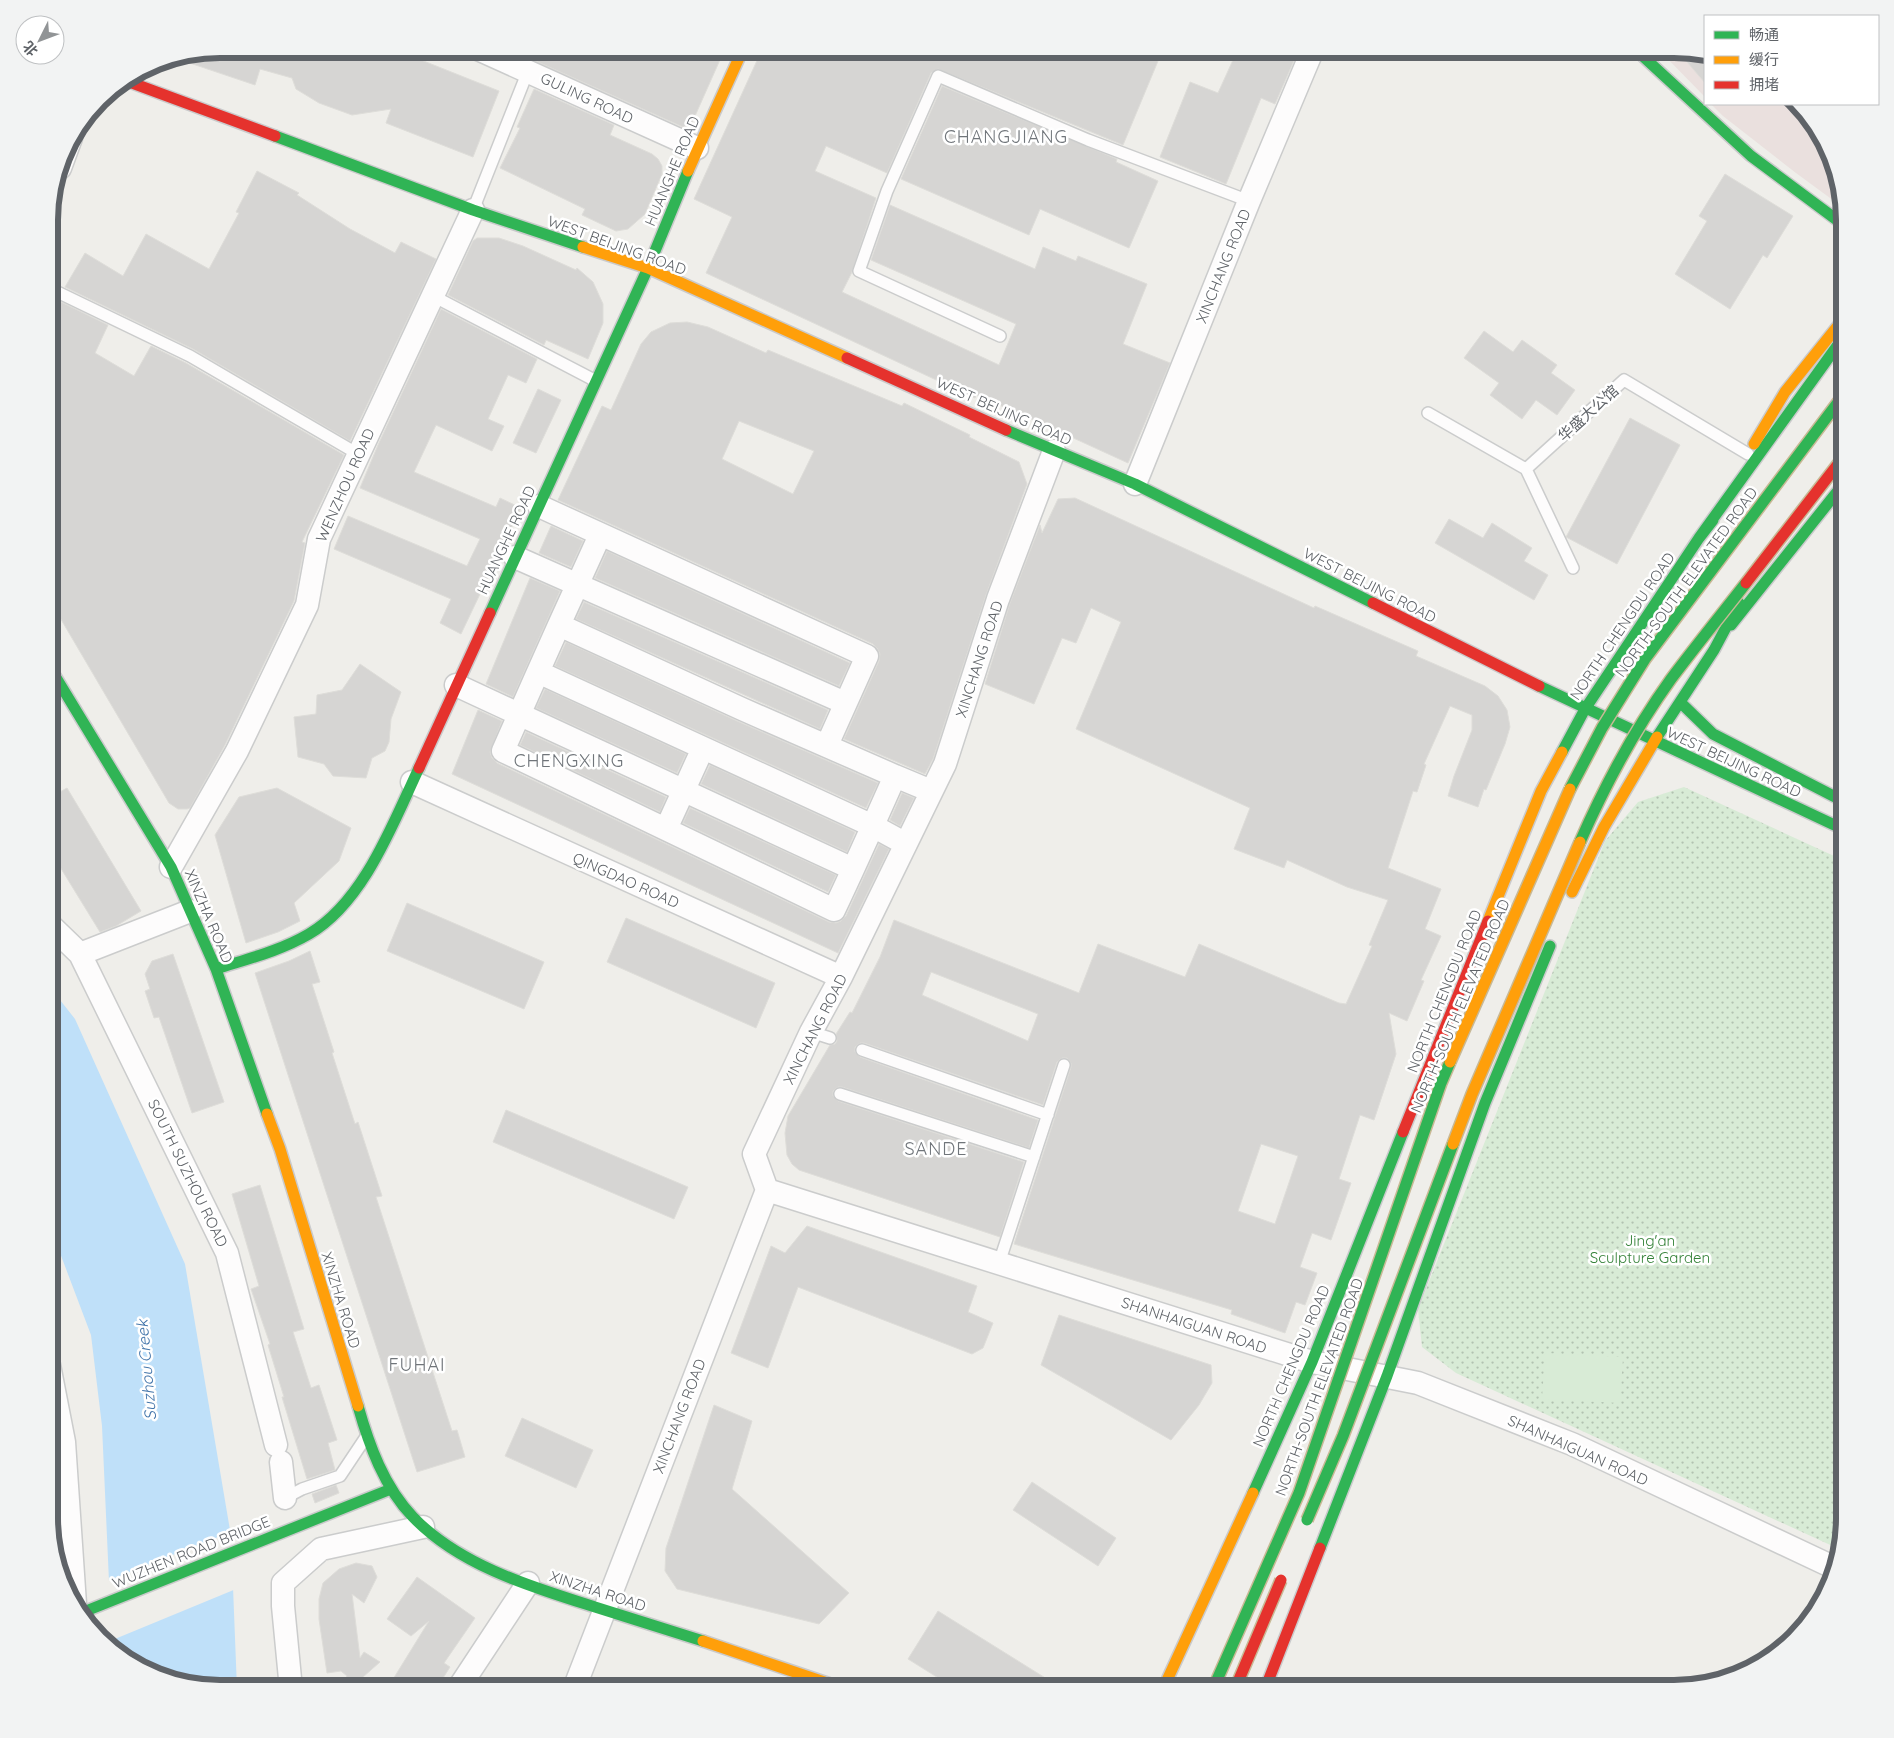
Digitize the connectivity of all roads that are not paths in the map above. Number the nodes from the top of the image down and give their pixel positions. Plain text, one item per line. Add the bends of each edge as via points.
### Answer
1 (498, 58) edge
2 (739, 58) edge
3 (1309, 58) edge
4 (1645, 58) edge
5 (528, 72) junction
6 (133, 83) edge
7 (697, 148) junction
8 (1251, 191) junction
9 (473, 210) junction
10 (1836, 219) edge
11 (648, 268) junction
12 (58, 292) edge
13 (433, 296) junction
14 (1836, 328) edge
15 (1000, 336) dead end
16 (1836, 346) edge
17 (1833, 372) dead end
18 (596, 380) junction
19 (1836, 405) edge
20 (1428, 413) dead end
21 (1054, 451) junction
22 (358, 454) junction
23 (1748, 454) junction
24 (1836, 467) edge
25 (1526, 469) junction
26 (1836, 475) edge
27 (1134, 484) junction
28 (1836, 493) edge
29 (538, 506) junction
30 (1830, 520) dead end
31 (600, 535) junction
32 (1699, 538) junction
33 (515, 557) junction
34 (1573, 568) dead end
35 (578, 584) junction
36 (559, 624) junction
37 (1728, 628) junction
38 (538, 672) junction
39 (58, 681) edge
40 (456, 685) junction
41 (1680, 702) junction
42 (845, 703) junction
43 (1585, 708) junction
44 (518, 714) junction
45 (1654, 742) junction
46 (826, 745) junction
47 (703, 748) junction
48 (895, 776) junction
49 (412, 782) junction
50 (684, 791) junction
51 (931, 791) junction
52 (1836, 797) edge
53 (873, 826) junction
54 (1836, 826) edge
55 (666, 830) junction
56 (906, 844) junction
57 (171, 867) junction
58 (853, 869) junction
59 (1570, 899) dead end
60 (190, 911) junction
61 (58, 933) edge
62 (1555, 934) dead end
63 (80, 954) junction
64 (216, 969) junction
65 (841, 977) junction
66 (862, 1050) dead end
67 (1064, 1065) dead end
68 (840, 1094) dead end
69 (1048, 1115) junction
70 (1034, 1157) junction
71 (767, 1190) junction
72 (999, 1263) junction
73 (1312, 1362) junction
74 (1387, 1376) junction
75 (58, 1411) edge
76 (367, 1435) junction
77 (391, 1489) junction
78 (286, 1498) joint
79 (1304, 1526) dead end
80 (423, 1527) junction
81 (1829, 1565) edge
82 (1285, 1572) dead end
83 (528, 1583) junction
84 (74, 1590) edge
85 (87, 1610) edge
86 (604, 1610) junction
87 (290, 1680) edge
88 (464, 1680) edge
89 (577, 1680) edge
90 (821, 1680) edge
91 (1167, 1680) edge
92 (1217, 1680) edge
93 (1239, 1680) edge
94 (1269, 1680) edge

1 - 5 street, GULING ROAD
2 - 7 main road, HUANGHE ROAD
3 - 8 street, XINCHANG ROAD
4 - 10 main road via 1751,156
5 - 7 street, GULING ROAD
5 - 9 lane
6 - 9 main road, WEST BEIJING ROAD
7 - 11 main road, HUANGHE ROAD
8 - 15 lane via 1088,140 938,76 886,191 859,271
8 - 27 street, XINCHANG ROAD
9 - 11 main road, WEST BEIJING ROAD
9 - 13 street, WENZHOU ROAD
11 - 18 main road, HUANGHE ROAD
11 - 21 main road, WEST BEIJING ROAD
12 - 22 lane via 190,356
13 - 18 lane
13 - 22 street, WENZHOU ROAD
14 - 23 main road via 1784,392
16 - 32 main road
17 - 32 main road, NORTH CHENGDU ROAD
18 - 29 main road, HUANGHE ROAD
19 - 92 main road, NORTH-SOUTH ELEVATED ROAD, bridge via 1645,659 1602,728 1564,800 1441,1083 1299,1493
20 - 25 lane
21 - 27 main road, WEST BEIJING ROAD
21 - 51 street, XINCHANG ROAD via 998,599 945,764
22 - 57 street, WENZHOU ROAD via 319,539 307,605 237,751
23 - 25 lane, 华盛大公馆 via 1624,380
23 - 32 main road
24 - 79 main road, bridge via 1671,680 1631,742 1593,812 1472,1094 1343,1436
25 - 34 lane
26 - 37 main road via 1749,580
27 - 43 main road, WEST BEIJING ROAD
28 - 37 main road
29 - 31 street
29 - 33 main road, HUANGHE ROAD
30 - 37 main road via 1755,611
31 - 35 street
31 - 42 street via 867,656
32 - 43 main road, NORTH CHENGDU ROAD
33 - 35 street
33 - 40 main road, HUANGHE ROAD
35 - 36 street
35 - 42 street
36 - 38 street
36 - 46 street
37 - 41 main road
38 - 44 street
38 - 47 street
39 - 57 main road, XINZHA ROAD
40 - 44 street
40 - 49 main road, HUANGHE ROAD
41 - 45 main road
41 - 52 main road via 1713,734
42 - 46 street
43 - 45 main road, WEST BEIJING ROAD
43 - 73 main road, NORTH CHENGDU ROAD via 1541,791
44 - 50 street
44 - 55 street via 503,751
45 - 54 main road, WEST BEIJING ROAD
45 - 59 main road via 1608,819
46 - 48 street
47 - 50 street
47 - 53 street
48 - 51 street
48 - 53 street
49 - 64 main road, HUANGHE ROAD via 371,863 345,903 321,926 276,949
49 - 65 street, QINGDAO ROAD
50 - 55 street
50 - 58 street
51 - 56 street, XINCHANG ROAD
53 - 56 street
53 - 58 street
55 - 58 street via 834,910
56 - 65 street, XINCHANG ROAD
57 - 60 main road, XINZHA ROAD
60 - 63 street
60 - 64 main road, XINZHA ROAD
61 - 63 street, SOUTH SUZHOU ROAD
62 - 74 main road via 1485,1103
63 - 78 street, SOUTH SUZHOU ROAD via 227,1253 278,1454
64 - 76 main road, XINZHA ROAD via 280,1149
65 - 71 street, XINCHANG ROAD via 820,1035 754,1154
66 - 69 lane
67 - 69 lane
68 - 70 lane
69 - 70 lane
70 - 72 lane
71 - 72 street, SHANHAIGUAN ROAD
71 - 86 street, XINCHANG ROAD
72 - 73 street, SHANHAIGUAN ROAD
73 - 74 street, SHANHAIGUAN ROAD
73 - 91 main road, NORTH CHENGDU ROAD
74 - 81 street, SHANHAIGUAN ROAD via 1418,1383 1572,1444
74 - 94 main road
75 - 84 street via 64,1442
76 - 77 main road, XINZHA ROAD
76 - 78 lane via 340,1476
77 - 80 main road, XINZHA ROAD
77 - 85 main road, WUZHEN ROAD BRIDGE
80 - 83 main road, XINZHA ROAD via 476,1563
80 - 87 street via 321,1549 283,1584
82 - 93 main road, bridge
83 - 86 main road, XINZHA ROAD
83 - 88 street
86 - 89 street, XINCHANG ROAD
86 - 90 main road, XINZHA ROAD

